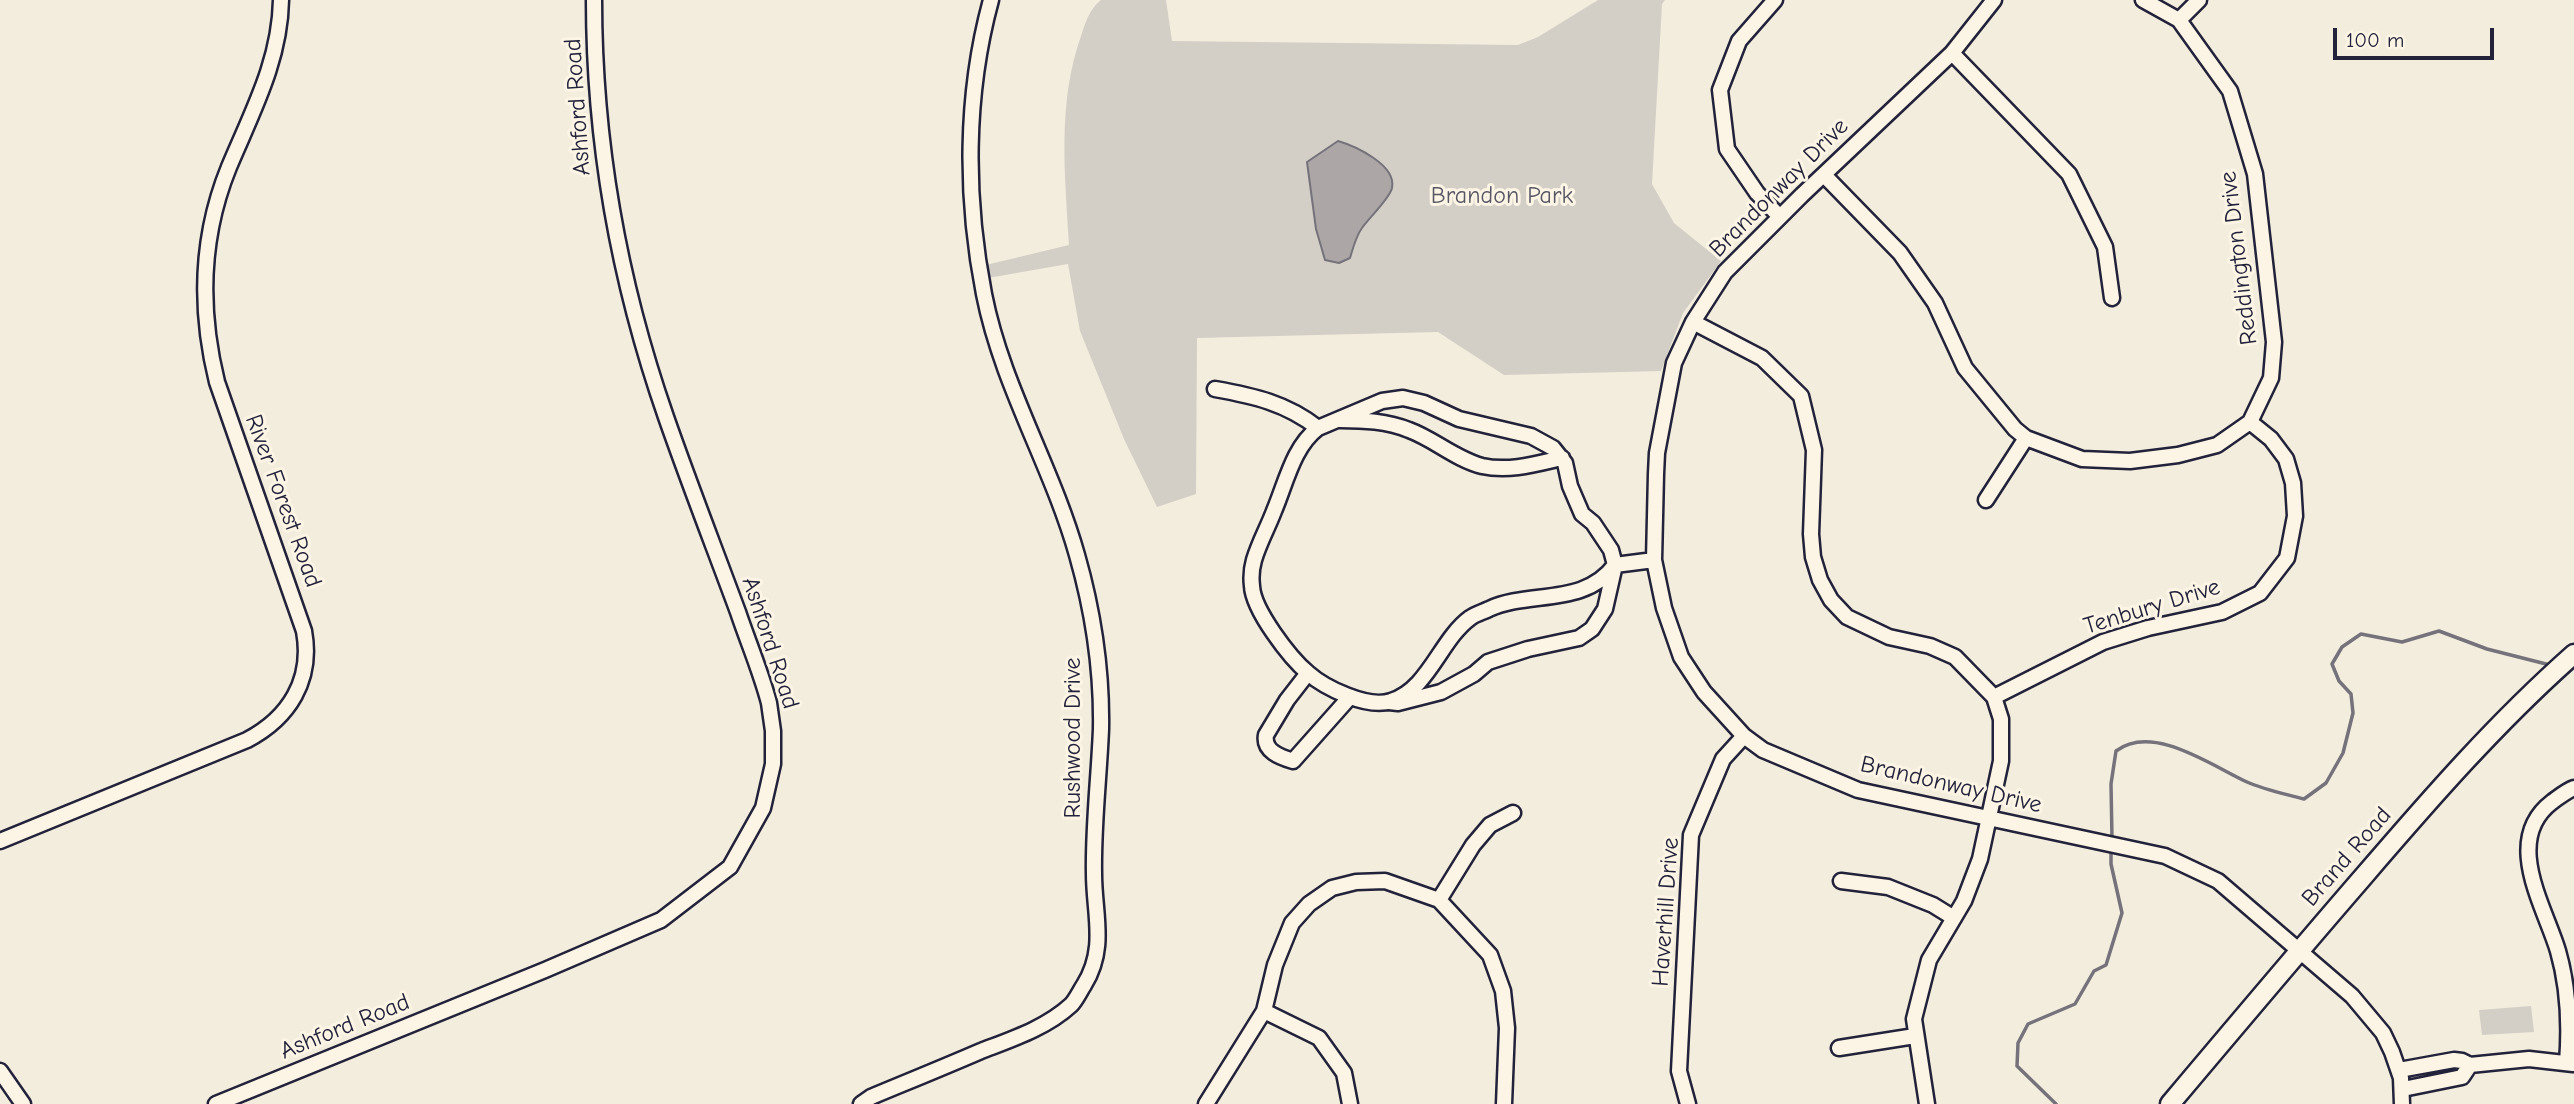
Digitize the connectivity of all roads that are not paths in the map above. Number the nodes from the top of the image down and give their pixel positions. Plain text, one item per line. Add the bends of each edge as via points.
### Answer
1 (281, 0) edge
2 (594, 0) edge
3 (991, 0) edge
4 (1774, 0) edge
5 (1994, 0) edge
6 (2143, 0) edge
7 (2199, 0) edge
8 (2179, 20) junction
9 (1952, 53) junction
10 (1824, 175) junction
11 (1780, 217) junction
12 (2112, 298) dead end
13 (1693, 321) junction
14 (1215, 388) dead end
15 (1336, 420) junction
16 (2250, 422) junction
17 (1318, 428) junction
18 (2026, 438) junction
19 (1562, 458) junction
20 (1986, 500) dead end
21 (1654, 560) junction
22 (1615, 565) junction
23 (2574, 654) edge
24 (1308, 673) junction
25 (1994, 697) junction
26 (1349, 698) junction
27 (1390, 702) junction
28 (1744, 736) junction
29 (2574, 788) edge
30 (1513, 813) dead end
31 (1989, 818) junction
32 (0, 841) edge
33 (1841, 881) dead end
34 (1439, 900) junction
35 (1955, 918) junction
36 (2300, 950) junction
37 (1264, 1011) junction
38 (1915, 1036) junction
39 (1839, 1048) dead end
40 (2570, 1064) edge
41 (2470, 1065) junction
42 (2399, 1070) junction
43 (0, 1071) edge
44 (2403, 1097) edge
45 (23, 1104) edge
46 (216, 1104) edge
47 (861, 1104) edge
48 (1206, 1104) edge
49 (1350, 1104) edge
50 (1504, 1104) edge
51 (1688, 1104) edge
52 (1927, 1104) edge
53 (2170, 1104) edge

1 - 32 street, River Forest Road via 263,91 215,207 205,258 204,312 217,382 304,631 306,650 299,687 275,722 247,740
2 - 46 street, Ashford Road via 604,168 632,308 769,703 773,764 763,808 730,867 661,920
3 - 47 street, Rushwood Drive via 972,118 973,220 996,342 1067,523 1095,636 1101,700 1094,875 1099,929 1094,969 1073,1004 1039,1027
4 - 11 street via 1739,41 1720,90 1727,149 1756,192
5 - 9 street, Brandonway Drive
6 - 8 street, Reddington Drive
7 - 8 street
8 - 16 street, Reddington Drive via 2230,91 2255,174 2274,342 2271,378
9 - 10 street, Brandonway Drive
9 - 12 street via 2069,174 2105,247
10 - 11 street, Brandonway Drive
10 - 18 street via 1900,253 1935,303 1965,368
11 - 13 street, Brandonway Drive via 1725,272
13 - 21 street, Brandonway Drive via 1674,363 1657,453
13 - 25 street via 1762,358 1801,396 1814,450 1813,557 1831,600 1847,617 1889,637 1955,657
14 - 17 street via 1263,397
15 - 17 street
15 - 19 street via 1410,430 1482,466 1515,468
15 - 19 street via 1381,401 1403,398 1459,419 1531,436
16 - 18 street via 2217,444 2130,461 2082,459
16 - 25 street, Tenbury Drive via 2286,459 2295,516 2287,558 2260,593 2222,612 2103,642
17 - 24 street via 1293,460 1253,562 1252,588 1260,614
18 - 20 street
19 - 22 street via 1582,514 1611,550
21 - 22 street
21 - 28 street, Brandonway Drive via 1681,657 1704,692
22 - 27 street via 1597,583 1576,592 1502,603 1470,617 1410,690
22 - 27 street via 1605,609 1592,629 1579,638 1488,662 1441,692
23 - 36 main road, Brand Road via 2422,808
24 - 26 street
24 - 26 street via 1266,735 1270,750 1293,761
25 - 31 street via 2001,719 2001,761
26 - 27 street
28 - 31 street, Brandonway Drive via 1763,750 1858,790
28 - 51 street, Haverhill Drive via 1723,759 1691,835 1679,1072
29 - 40 street via 2545,807 2535,821 2528,856 2568,996
30 - 34 street via 1490,825
31 - 35 street via 1980,859
31 - 36 street, Brandonway Drive via 2165,856 2218,881
33 - 35 street via 1888,887
34 - 37 street via 1385,881 1332,888 1292,923
34 - 50 street via 1490,955 1503,991 1507,1028
35 - 38 street via 1929,960 1914,1019
36 - 42 street, Brandonway Drive via 2352,996 2383,1034
36 - 53 main road, Brand Road
37 - 48 street
37 - 49 street via 1319,1038 1344,1073
38 - 39 street
38 - 52 street
40 - 41 street via 2529,1059
41 - 42 street via 2454,1060
41 - 44 street via 2462,1077
42 - 44 street, Brandonway Drive
43 - 45 street

